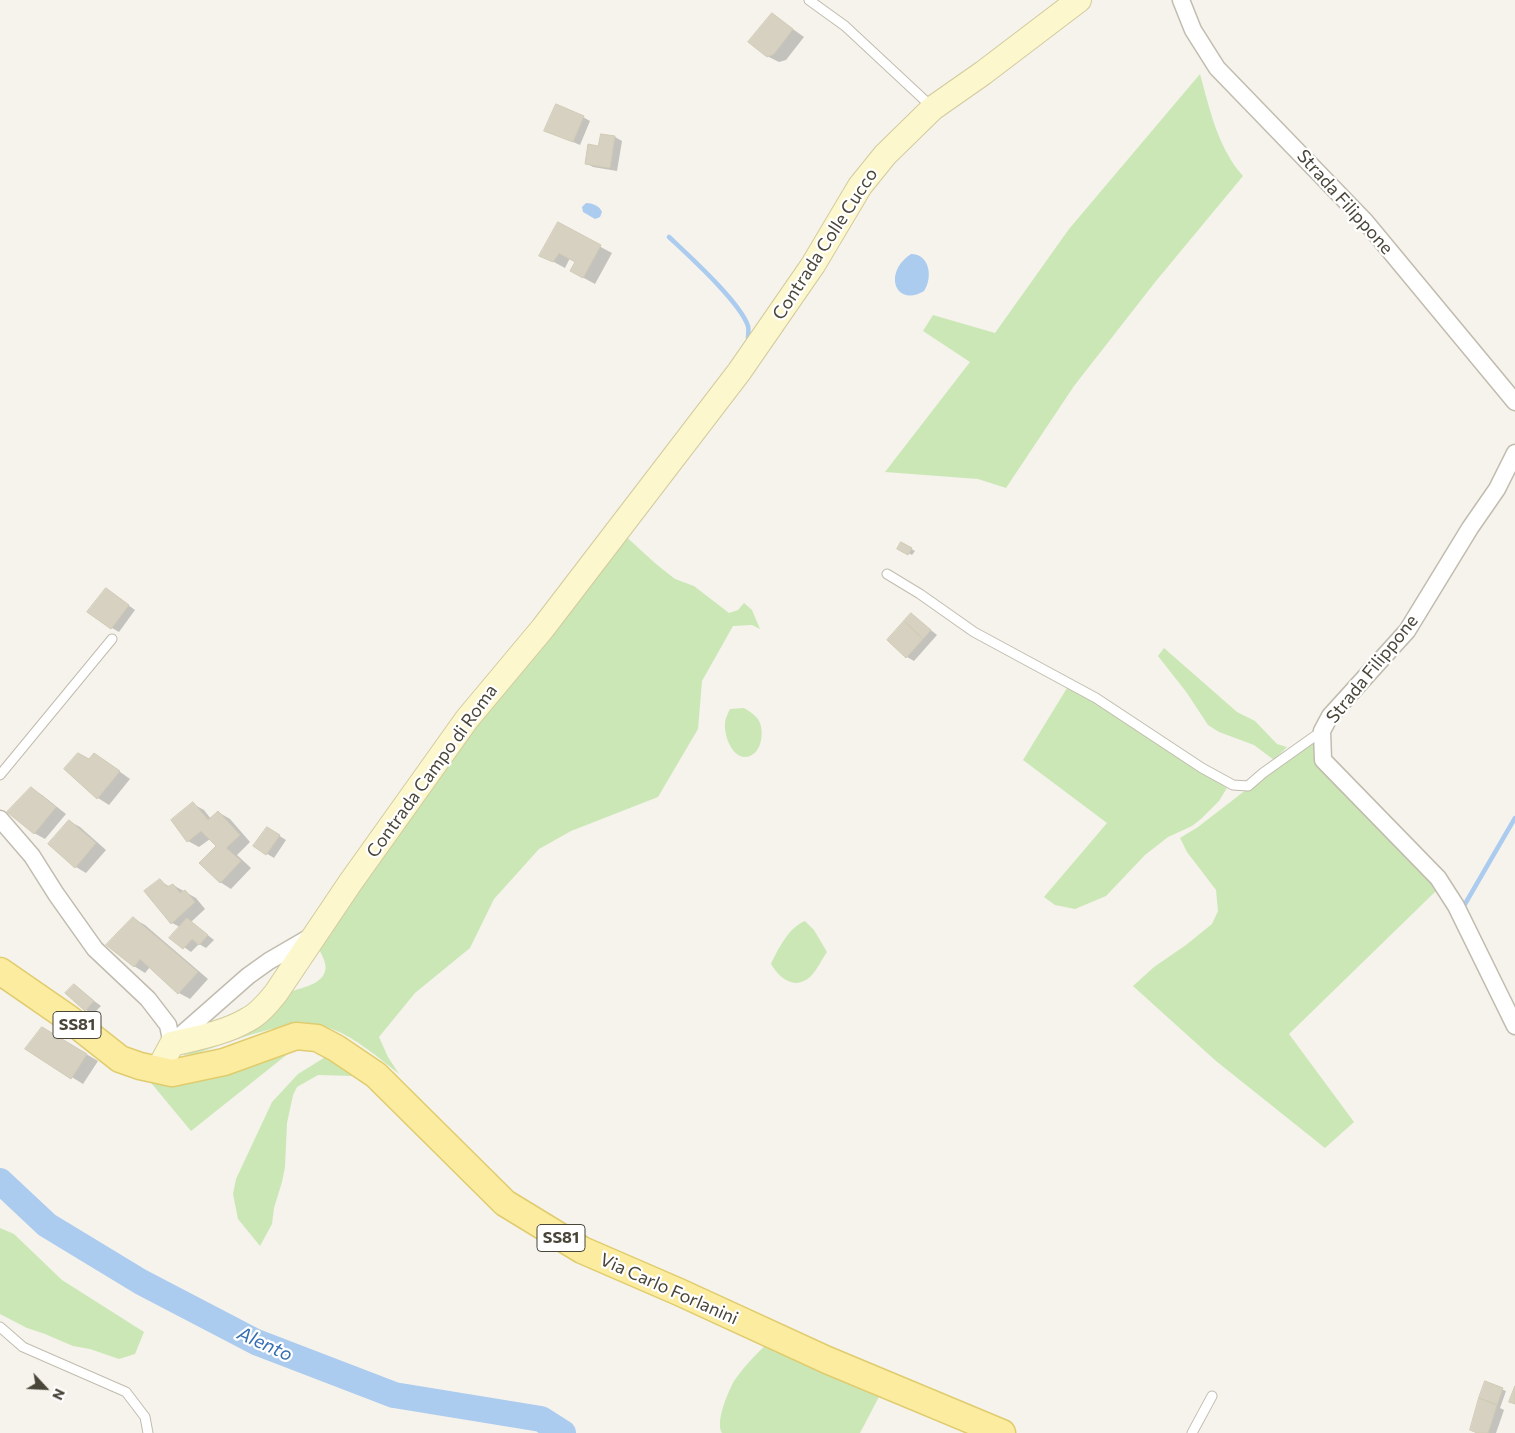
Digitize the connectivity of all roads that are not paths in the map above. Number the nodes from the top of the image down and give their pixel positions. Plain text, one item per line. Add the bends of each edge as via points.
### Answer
1 (809, 0) edge
2 (1079, 0) edge
3 (1181, 0) edge
4 (933, 108) junction
5 (1515, 402) edge
6 (1515, 453) edge
7 (671, 461) joint
8 (887, 574) dead end
9 (112, 639) dead end
10 (1322, 731) junction
11 (0, 775) edge
12 (0, 819) edge
13 (318, 932) junction
14 (0, 971) edge
15 (1515, 1026) edge
16 (172, 1044) junction
17 (158, 1070) junction
18 (0, 1327) edge
19 (1212, 1396) dead end
20 (148, 1433) edge
21 (1002, 1433) edge
22 (1192, 1433) edge

1 - 4 lane via 844,26
2 - 4 street, Contrada Colle Cucco
3 - 5 street, Strada Filippone via 1193,30 1217,68 1365,221
4 - 7 street, Contrada Colle Cucco via 885,155 860,186 813,266
6 - 10 street, Strada Filippone via 1497,489 1407,631 1330,716
7 - 13 street, Contrada Campo di Roma via 543,628 466,719
8 - 10 lane via 974,632 1096,698 1233,785 1248,786
9 - 11 lane
10 - 15 street, Strada Filippone via 1324,760 1438,878 1456,906
12 - 16 street via 32,856 95,949 153,1005 168,1025
13 - 16 street via 248,976
13 - 16 street, Contrada Campo di Roma via 276,993 248,1020 200,1038
14 - 17 main road, SS81 via 120,1058
16 - 17 street
17 - 21 main road, Via Carlo Forlanini / SS81 via 172,1073 192,1070 296,1036 317,1038 376,1075 505,1203 582,1250 828,1360
18 - 20 lane via 23,1347 126,1392 145,1417
19 - 22 lane

